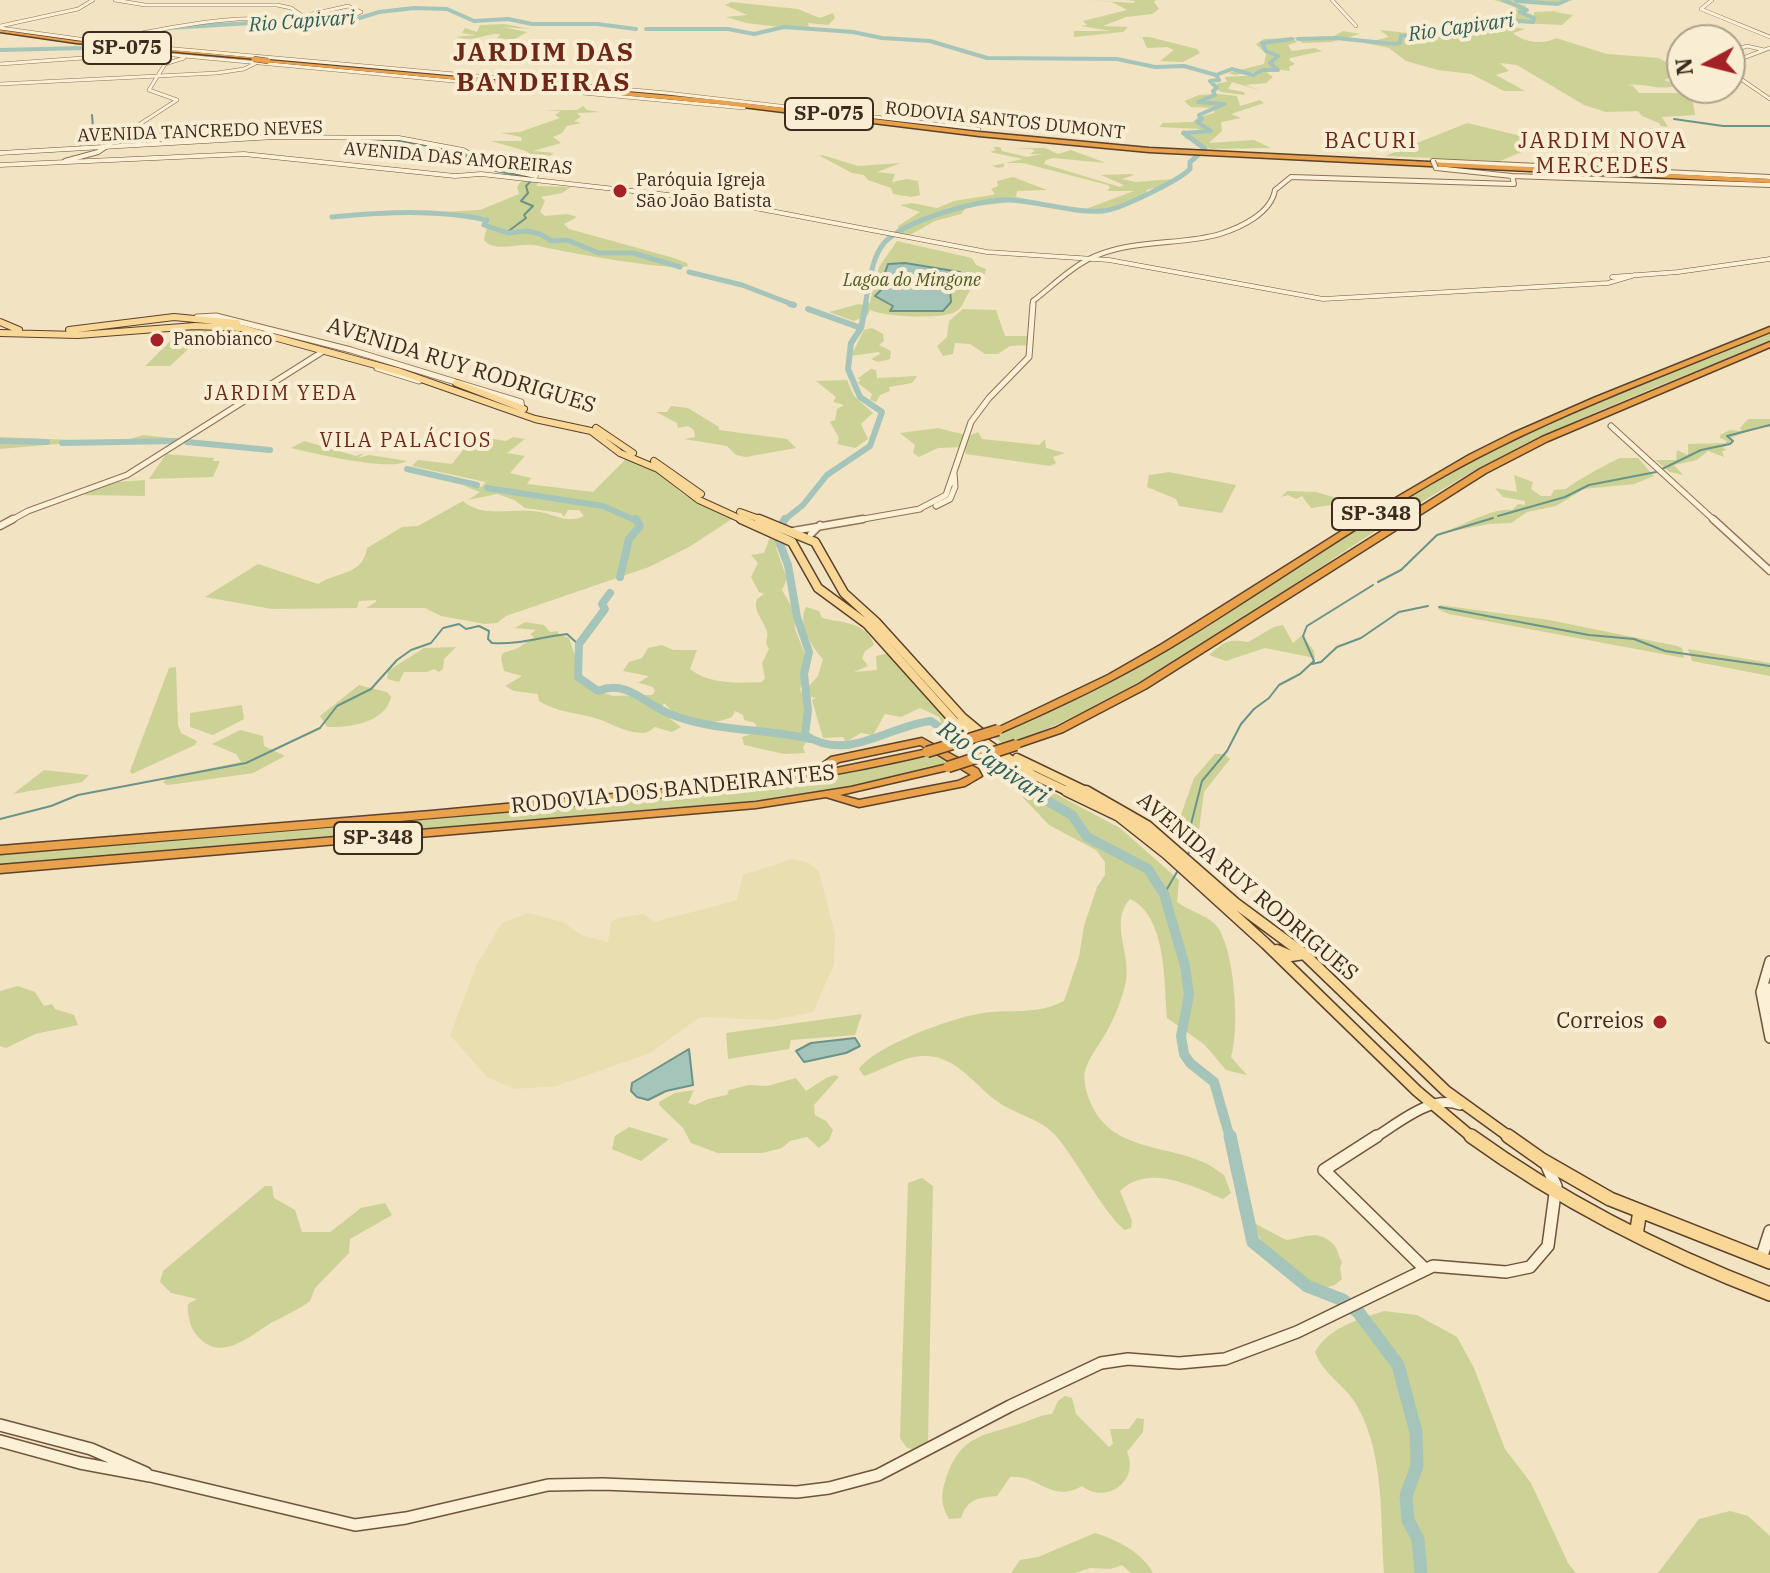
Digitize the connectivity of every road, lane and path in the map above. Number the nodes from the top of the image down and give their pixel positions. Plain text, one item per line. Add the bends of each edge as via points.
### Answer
1 (92, 0) edge
2 (115, 0) edge
3 (347, 0) edge
4 (1332, 0) edge
5 (1712, 0) edge
6 (348, 6) junction
7 (301, 15) junction
8 (289, 19) junction
9 (1356, 26) dead end
10 (0, 29) edge
11 (1770, 37) edge
12 (96, 41) junction
13 (74, 43) junction
14 (106, 45) junction
15 (1746, 46) edge
16 (1770, 48) edge
17 (1764, 50) junction
18 (206, 52) junction
19 (152, 53) junction
20 (190, 56) junction
21 (1751, 56) junction
22 (1746, 57) edge
23 (270, 58) junction
24 (1746, 58) edge
25 (255, 61) junction
26 (0, 64) edge
27 (277, 64) junction
28 (384, 69) junction
29 (158, 75) junction
30 (449, 76) junction
31 (0, 83) edge
32 (1746, 83) edge
33 (626, 91) junction
34 (649, 91) junction
35 (667, 93) junction
36 (676, 97) junction
37 (652, 98) junction
38 (1770, 99) edge
39 (721, 104) junction
40 (776, 106) junction
41 (744, 108) joint
42 (980, 129) joint
43 (1000, 134) junction
44 (103, 148) junction
45 (1189, 152) junction
46 (0, 155) edge
47 (61, 162) junction
48 (0, 165) edge
49 (1433, 165) junction
50 (1507, 169) junction
51 (1577, 171) junction
52 (1609, 174) junction
53 (490, 175) junction
54 (1770, 181) edge
55 (560, 183) junction
56 (1095, 257) junction
57 (1077, 258) junction
58 (1770, 259) edge
59 (1083, 262) junction
60 (1635, 275) junction
61 (1613, 280) junction
62 (1587, 284) junction
63 (1531, 287) junction
64 (1305, 296) junction
65 (2, 324) edge
66 (100, 326) junction
67 (225, 327) junction
68 (1770, 329) edge
69 (0, 333) edge
70 (59, 335) junction
71 (92, 335) junction
72 (43, 338) dead end
73 (281, 341) junction
74 (303, 341) junction
75 (1770, 344) edge
76 (322, 352) junction
77 (484, 390) junction
78 (493, 402) junction
79 (522, 408) junction
80 (1611, 426) dead end
81 (1660, 469) junction
82 (830, 522) junction
83 (0, 526) edge
84 (771, 529) junction
85 (793, 529) junction
86 (813, 538) junction
87 (795, 544) junction
88 (1770, 571) edge
89 (1770, 577) edge
90 (813, 579) junction
91 (835, 579) junction
92 (809, 777) junction
93 (823, 796) junction
94 (0, 850) edge
95 (1178, 856) junction
96 (0, 869) edge
97 (1198, 875) junction
98 (1270, 947) junction
99 (1304, 954) junction
100 (1770, 961) edge
101 (1770, 988) edge
102 (1770, 1009) edge
103 (1770, 1038) edge
104 (1432, 1104) junction
105 (1476, 1113) junction
106 (1546, 1163) junction
107 (1555, 1192) junction
108 (1640, 1211) junction
109 (1770, 1231) edge
110 (1636, 1235) junction
111 (1766, 1261) edge
112 (1425, 1269) junction
113 (1770, 1294) edge
114 (0, 1425) edge
115 (0, 1441) edge
116 (150, 1476) junction

1 - 10 street via 78,9
2 - 7 street via 145,5 277,5
3 - 6 street
4 - 9 street
5 - 11 street via 1701,9
6 - 7 street
6 - 8 street via 361,12 328,21
7 - 8 street
8 - 12 street via 178,25
10 - 12 street
10 - 13 highway, RODOVIA SANTOS DUMONT / SP-075
10 - 14 highway, RODOVIA SANTOS DUMONT / SP-075
12 - 18 street
13 - 19 highway
13 - 25 highway, RODOVIA SANTOS DUMONT / SP-075
14 - 18 highway
14 - 25 highway, RODOVIA SANTOS DUMONT / SP-075
15 - 17 street
16 - 17 street
17 - 21 street
18 - 23 street
19 - 20 street
19 - 26 street
20 - 25 street
20 - 29 street via 165,64
21 - 22 street
21 - 24 street
23 - 25 highway, RODOVIA SANTOS DUMONT / SP-075, bridge
23 - 28 highway, RODOVIA SANTOS DUMONT / SP-075
23 - 30 highway, RODOVIA SANTOS DUMONT / SP-075
25 - 27 street
25 - 29 street via 242,69
25 - 29 street via 224,72
27 - 28 highway
27 - 37 street
28 - 30 highway
28 - 34 street
28 - 36 highway, RODOVIA SANTOS DUMONT / SP-075
29 - 31 street
29 - 44 street via 149,92 177,100
30 - 33 highway, RODOVIA SANTOS DUMONT / SP-075
32 - 38 street
33 - 34 highway
33 - 36 highway, RODOVIA SANTOS DUMONT / SP-075
34 - 35 street
35 - 36 highway
35 - 40 street
36 - 37 highway
36 - 39 highway, RODOVIA SANTOS DUMONT / SP-075
36 - 43 highway, RODOVIA SANTOS DUMONT / SP-075
37 - 39 street
39 - 40 highway, RODOVIA SANTOS DUMONT / SP-075
39 - 41 street
40 - 41 highway
40 - 42 street
40 - 45 highway, RODOVIA SANTOS DUMONT / SP-075 via 979,134
42 - 43 highway
43 - 45 highway, RODOVIA SANTOS DUMONT / SP-075
44 - 46 main road, AVENIDA TANCREDO NEVES
44 - 47 street
44 - 53 main road, AVENIDA TANCREDO NEVES via 283,140 398,142 453,151
44 - 55 main road via 268,137 399,138 463,150 494,167
45 - 49 highway, RODOVIA SANTOS DUMONT / SP-075
47 - 48 main road, AVENIDA DAS AMOREIRAS
47 - 53 main road, AVENIDA DAS AMOREIRAS via 256,154 455,176
49 - 50 highway
49 - 51 highway, RODOVIA SANTOS DUMONT / SP-075
49 - 52 highway, RODOVIA SANTOS DUMONT / SP-075
50 - 51 highway
50 - 52 highway
50 - 54 street
50 - 54 street
50 - 56 street via 1514,184 1291,177 1275,190 1267,210 1220,234 1143,243
51 - 54 highway, RODOVIA SANTOS DUMONT / SP-075
52 - 54 highway, RODOVIA SANTOS DUMONT / SP-075
53 - 55 main road, AVENIDA DAS AMOREIRAS
55 - 57 main road, AVENIDA DAS AMOREIRAS via 732,205 988,253
56 - 57 main road
56 - 59 street
56 - 64 main road
57 - 59 main road
58 - 60 main road
59 - 82 street via 1033,301 1029,357 973,419 953,471 950,499 940,505
60 - 61 main road
60 - 61 main road
61 - 62 main road
61 - 62 main road
62 - 63 main road
63 - 64 main road
63 - 64 main road via 1335,299
65 - 66 main road, AVENIDA RUY RODRIGUES via 55,331
66 - 71 main road via 91,329
66 - 74 main road, AVENIDA RUY RODRIGUES via 197,317
67 - 71 main road, AVENIDA RUY RODRIGUES
67 - 73 street
67 - 74 main road, AVENIDA RUY RODRIGUES
68 - 92 highway, RODOVIA DOS BANDEIRANTES / SP-348, bridge via 1493,446 1077,696 998,730 927,752
69 - 70 main road
70 - 71 main road, AVENIDA RUY RODRIGUES
70 - 72 main road
73 - 74 main road
73 - 74 street
74 - 76 street
74 - 77 street
74 - 78 main road, AVENIDA RUY RODRIGUES
75 - 93 highway, RODOVIA DOS BANDEIRANTES / SP-348, bridge via 1545,439 1483,471 1143,686 1072,724 948,767
76 - 78 street
76 - 83 street via 127,475
77 - 78 main road
77 - 79 street via 521,402
78 - 79 main road, AVENIDA RUY RODRIGUES
78 - 84 main road, AVENIDA RUY RODRIGUES via 591,431 620,453 658,469 699,500
79 - 84 main road, AVENIDA RUY RODRIGUES via 599,429 625,449 665,466 706,497
80 - 81 street
81 - 88 street
81 - 89 street
82 - 85 street
82 - 86 street via 814,528
84 - 85 main road, AVENIDA RUY RODRIGUES
84 - 87 main road, AVENIDA RUY RODRIGUES
85 - 86 main road, AVENIDA RUY RODRIGUES
85 - 87 main road
86 - 91 main road, AVENIDA RUY RODRIGUES
87 - 90 main road, AVENIDA RUY RODRIGUES
90 - 91 main road
90 - 95 main road, AVENIDA RUY RODRIGUES via 821,591 867,624 954,721 1033,775 1119,816
91 - 95 main road, AVENIDA RUY RODRIGUES via 972,726 1017,758 1128,812
92 - 93 highway via 830,761 918,741 931,744 977,776 961,784 859,804
92 - 94 highway, RODOVIA DOS BANDEIRANTES / SP-348
93 - 96 highway, RODOVIA DOS BANDEIRANTES / SP-348 via 689,812
95 - 97 main road, AVENIDA RUY RODRIGUES
97 - 98 main road, AVENIDA RUY RODRIGUES
97 - 99 main road, AVENIDA RUY RODRIGUES
98 - 99 main road via 1291,956
98 - 104 main road, AVENIDA RUY RODRIGUES
99 - 105 main road, AVENIDA RUY RODRIGUES via 1446,1091
100 - 103 main road via 1761,992
101 - 102 main road
104 - 105 main road via 1451,1100
104 - 107 main road, AVENIDA RUY RODRIGUES
104 - 112 main road via 1324,1170
105 - 106 main road, AVENIDA RUY RODRIGUES
106 - 107 main road
106 - 108 main road, AVENIDA RUY RODRIGUES
107 - 110 main road, AVENIDA RUY RODRIGUES
107 - 112 main road via 1548,1246 1530,1267 1506,1272 1447,1265
108 - 110 main road
108 - 111 main road, AVENIDA RUY RODRIGUES
109 - 111 main road
110 - 113 main road, AVENIDA RUY RODRIGUES
112 - 116 main road via 1344,1311 1225,1359 1101,1363 878,1475 829,1488 797,1492 548,1485 355,1525
114 - 116 main road via 99,1451
115 - 116 main road

